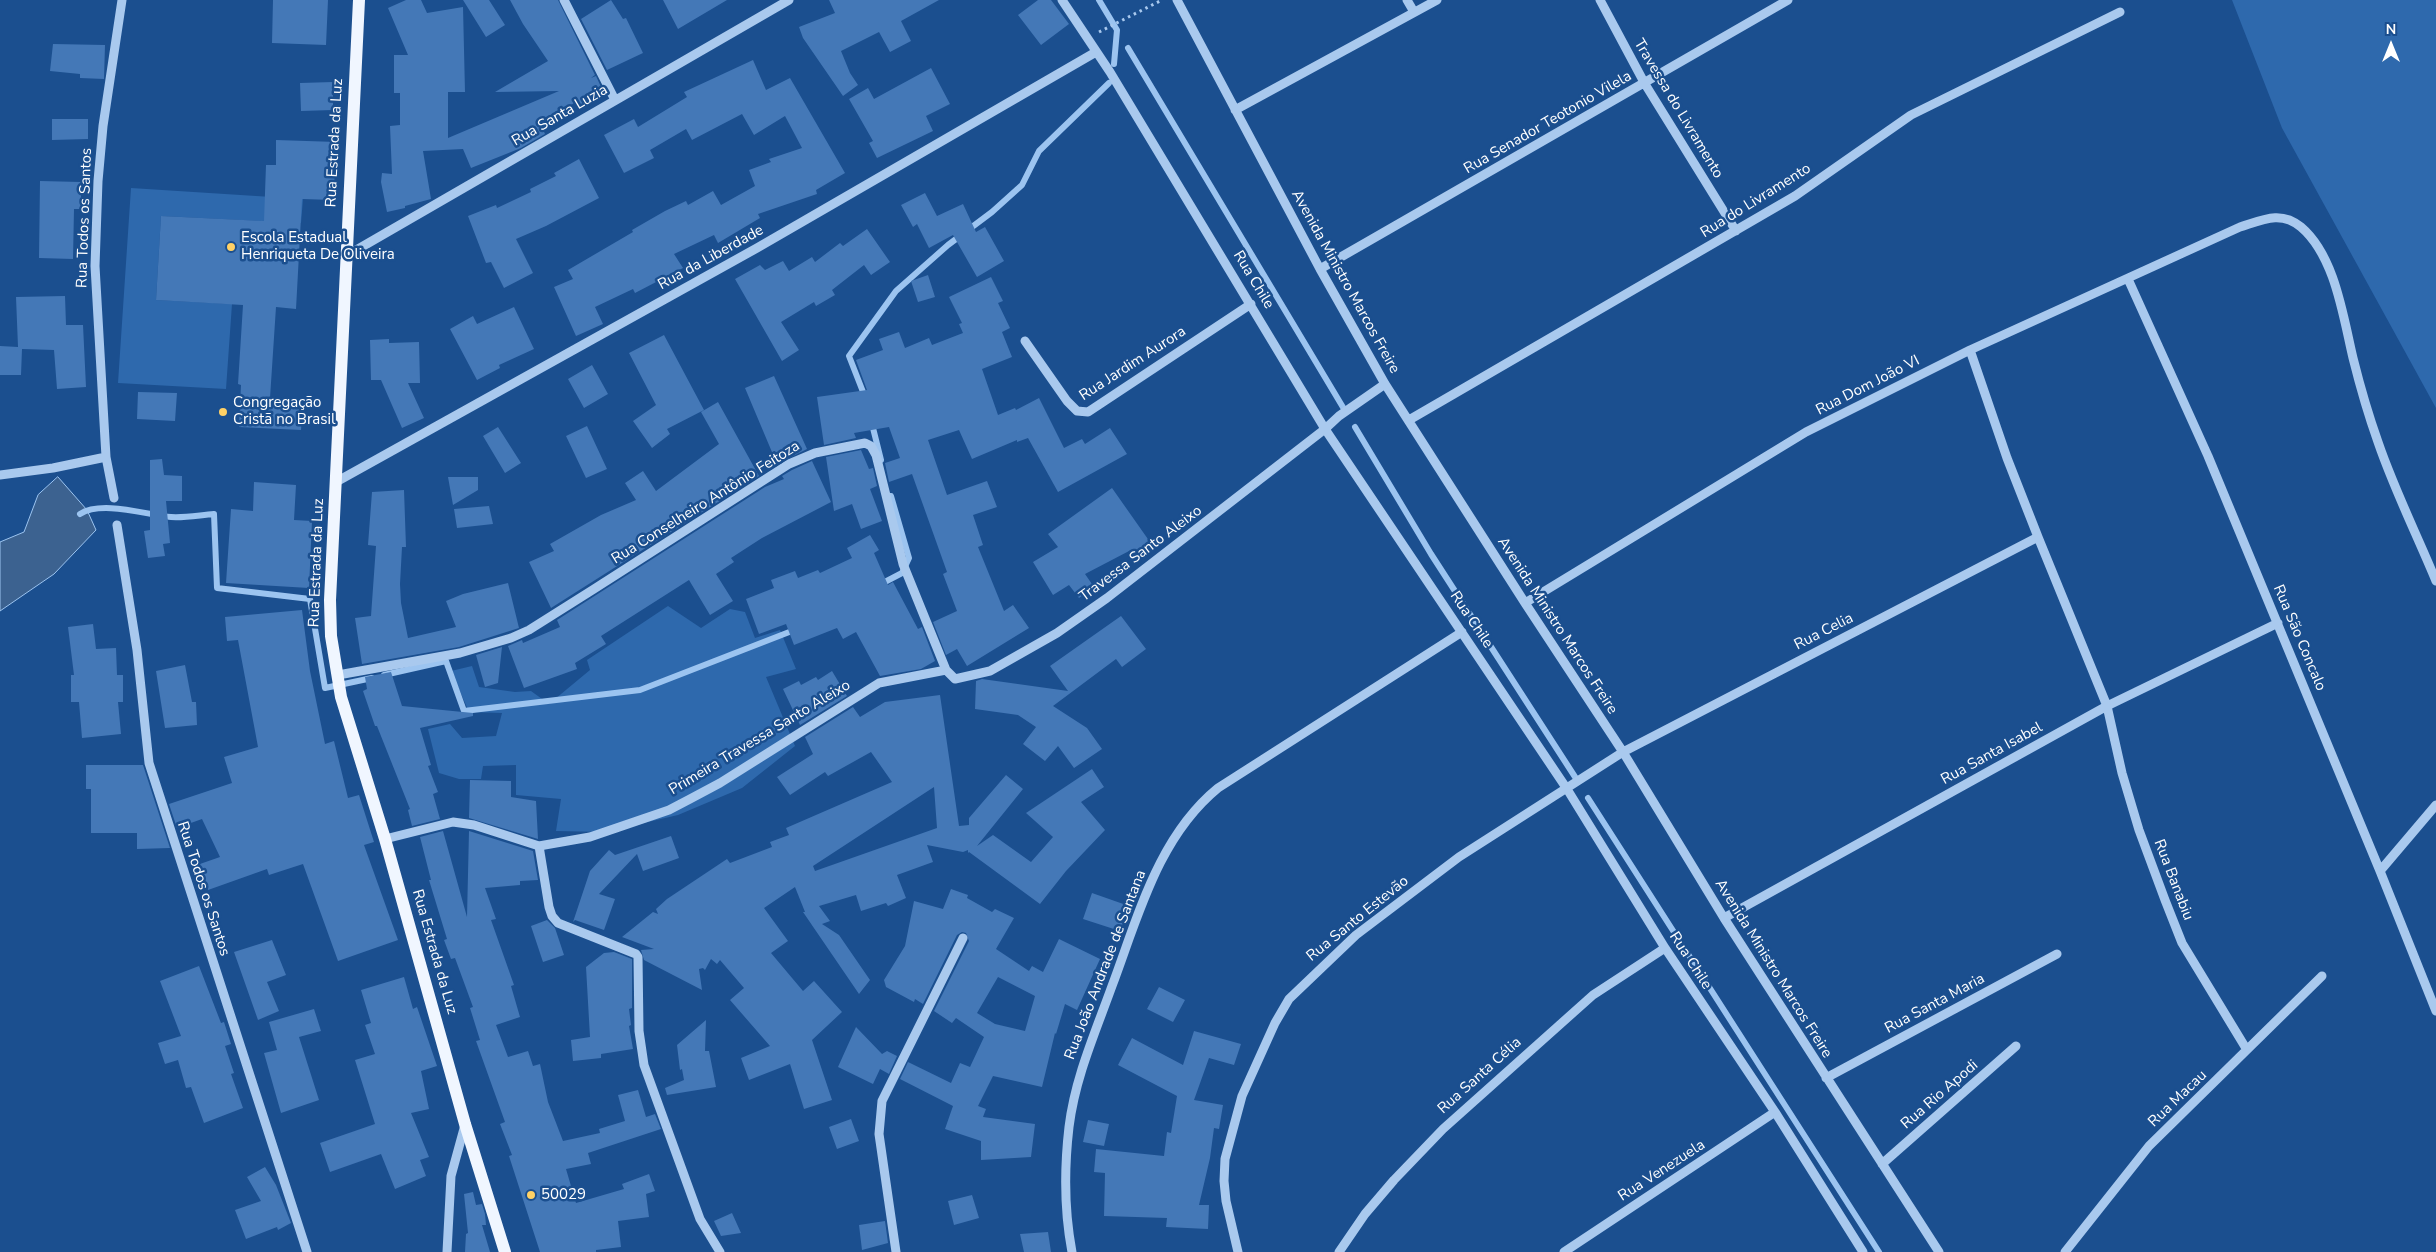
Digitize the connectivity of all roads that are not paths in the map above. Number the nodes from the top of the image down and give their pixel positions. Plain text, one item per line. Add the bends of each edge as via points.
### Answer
1 (122, 0) edge
2 (564, 0) edge
3 (789, 0) edge
4 (1062, 0) edge
5 (1177, 0) edge
6 (1407, 0) edge
7 (1437, 0) edge
8 (1600, 0) edge
9 (1788, 0) edge
10 (362, 2) edge
11 (1414, 12) junction
12 (2120, 12) dead end
13 (1096, 52) junction
14 (1644, 84) junction
15 (614, 100) junction
16 (1235, 110) junction
17 (1736, 231) junction
18 (346, 256) junction
19 (1320, 269) junction
20 (2128, 279) junction
21 (1251, 304) junction
22 (1025, 341) dead end
23 (1970, 350) junction
24 (1385, 384) junction
25 (1409, 420) junction
26 (1325, 430) junction
27 (106, 457) junction
28 (0, 475) edge
29 (336, 482) junction
30 (114, 498) dead end
31 (117, 525) dead end
32 (2038, 537) junction
33 (2436, 581) edge
34 (1524, 603) junction
35 (2278, 624) junction
36 (1462, 632) junction
37 (946, 670) junction
38 (338, 675) junction
39 (2107, 706) junction
40 (1623, 752) junction
41 (1567, 789) junction
42 (2436, 805) edge
43 (386, 839) junction
44 (539, 846) junction
45 (2380, 871) junction
46 (1724, 918) junction
47 (963, 938) dead end
48 (1665, 948) junction
49 (2057, 954) dead end
50 (2322, 976) dead end
51 (2436, 1011) edge
52 (2016, 1046) dead end
53 (2247, 1050) junction
54 (1826, 1078) junction
55 (1775, 1112) junction
56 (465, 1124) junction
57 (1882, 1164) junction
58 (307, 1252) edge
59 (447, 1252) edge
60 (505, 1252) edge
61 (720, 1252) edge
62 (896, 1252) edge
63 (1072, 1252) edge
64 (1238, 1252) edge
65 (1339, 1252) edge
66 (1564, 1252) edge
67 (1863, 1252) edge
68 (1939, 1252) edge
69 (2064, 1252) edge

1 - 27 street, Rua Todos os Santos via 102,126 97,191 95,266
2 - 15 street
3 - 15 street, Rua Santa Luzia
4 - 13 street, Rua Chile
5 - 16 street, Avenida Ministro Marcos Freire
6 - 11 street
7 - 11 street
8 - 14 street, Travessa do Livramento
9 - 14 street, Rua Senador Teotonio Vilela
10 - 18 main road, Rua Estrada da Luz
11 - 16 street
12 - 17 street, Rua do Livramento via 1911,115 1795,196
13 - 21 street, Rua Chile
13 - 29 street, Rua da Liberdade via 757,248
14 - 17 street, Travessa do Livramento
14 - 19 street, Rua Senador Teotonio Vilela
15 - 18 street, Rua Santa Luzia
16 - 19 street, Avenida Ministro Marcos Freire
17 - 25 street, Rua do Livramento
18 - 29 main road, Rua Estrada da Luz
19 - 24 street, Avenida Ministro Marcos Freire
20 - 23 street, Rua Dom João VI
20 - 33 street, Rua Dom João VI via 2240,227 2273,217 2284,217 2300,226 2315,242 2334,283 2364,402
20 - 35 street, Rua São Concalo via 2208,456
21 - 22 street, Rua Jardim Aurora via 1088,412 1077,411 1067,401
21 - 26 street, Rua Chile
23 - 32 street
23 - 34 street, Rua Dom João VI via 1806,432
24 - 25 street, Avenida Ministro Marcos Freire
24 - 26 street, Travessa Santo Aleixo via 1339,416
25 - 34 street, Avenida Ministro Marcos Freire
26 - 36 street, Rua Chile
26 - 37 street, Travessa Santo Aleixo via 1057,633 990,671 955,679
27 - 28 street
27 - 30 street, Rua Todos os Santos
29 - 38 main road, Rua Estrada da Luz via 330,600 331,636
31 - 58 street, Rua Todos os Santos via 137,650 149,763
32 - 39 street
32 - 40 street, Rua Celia
34 - 40 street, Avenida Ministro Marcos Freire
35 - 39 street, Rua Santa Isabel
35 - 45 street, Rua São Concalo
36 - 41 street, Rua Chile
36 - 63 street, Rua João Andrade de Santana via 1218,788 1188,817 1152,879 1080,1070 1069,1126 1064,1188
37 - 38 street, Rua Conselheiro Antônio Feitoza via 903,564 876,455 865,443 815,452 789,464 529,630 511,638 460,653
37 - 44 street, Primeira Travessa Santo Aleixo via 879,683 720,783 669,810 590,837
38 - 43 main road, Rua Estrada da Luz via 344,706
39 - 46 street, Rua Santa Isabel
39 - 53 street, Rua Banabiu via 2139,830 2182,942
40 - 41 street, Rua Santo Estevão
40 - 46 street, Avenida Ministro Marcos Freire
41 - 48 street, Rua Chile
41 - 64 street, Rua Santo Estevão via 1459,857 1356,935 1289,999 1274,1023 1242,1096 1225,1158 1226,1201
42 - 45 street
43 - 44 street, Primeira Travessa Santo Aleixo via 458,822
43 - 56 main road, Rua Estrada da Luz
44 - 61 street via 549,907 558,923 638,957 639,1031 644,1066 700,1219
45 - 51 street, Rua São Concalo
46 - 54 street, Avenida Ministro Marcos Freire
47 - 62 street via 882,1101 879,1134
48 - 55 street, Rua Chile
48 - 65 street, Rua Santa Célia via 1592,996 1443,1129 1365,1214
49 - 54 street, Rua Santa Maria
50 - 53 street, Rua Macau
52 - 57 street, Rua Rio Apodi
53 - 69 street, Rua Macau via 2149,1146
54 - 57 street, Avenida Ministro Marcos Freire
55 - 66 street, Rua Venezuela
55 - 67 street, Rua Chile
56 - 59 street via 451,1176
56 - 60 main road, Rua Estrada da Luz
57 - 68 street, Avenida Ministro Marcos Freire

